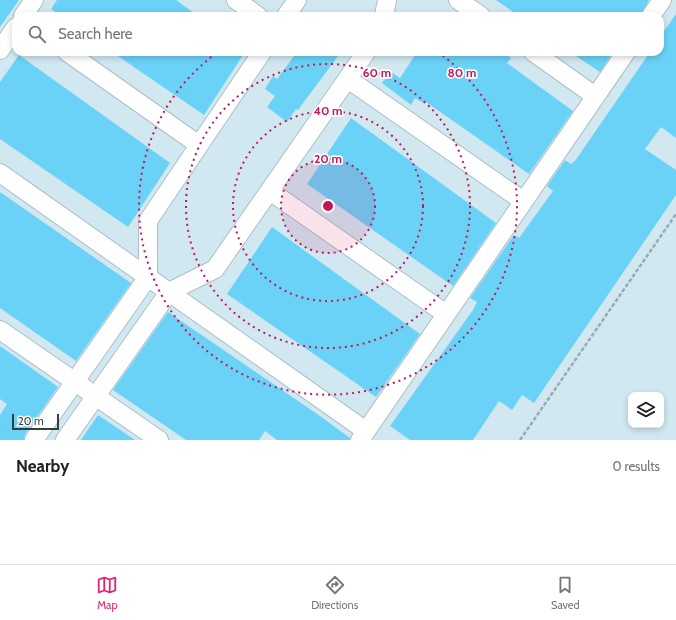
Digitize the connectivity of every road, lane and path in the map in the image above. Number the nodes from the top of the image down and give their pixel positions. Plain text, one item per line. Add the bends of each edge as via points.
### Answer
1 (34, 0) edge
2 (236, 0) edge
3 (296, 0) edge
4 (387, 0) edge
5 (458, 0) edge
6 (662, 0) edge
7 (26, 12) edge
8 (252, 12) edge
9 (288, 12) edge
10 (385, 12) edge
11 (475, 12) edge
12 (654, 12) edge
13 (12, 33) edge
14 (0, 50) edge
15 (74, 56) edge
16 (259, 56) edge
17 (363, 56) edge
18 (539, 56) edge
19 (623, 56) edge
20 (348, 78) junction
21 (595, 96) junction
22 (199, 145) junction
23 (0, 174) edge
24 (270, 191) junction
25 (523, 201) junction
26 (676, 214) edge
27 (148, 277) junction
28 (169, 292) junction
29 (446, 314) junction
30 (0, 330) edge
31 (74, 382) junction
32 (96, 397) junction
33 (363, 435) edge
34 (34, 440) edge
35 (65, 440) edge
36 (158, 440) edge
37 (520, 440) edge

1 - 7 street
2 - 8 street
3 - 9 street
4 - 10 street
5 - 11 street
6 - 12 street
13 - 14 street
15 - 22 street
16 - 22 street
17 - 20 street
18 - 21 street
19 - 21 street
20 - 24 street
20 - 25 street
21 - 25 street
22 - 27 street via 148,221
23 - 27 street
24 - 28 street via 215,269
24 - 29 street
25 - 29 street
26 - 37 path
27 - 28 street
27 - 31 street
28 - 32 street
28 - 33 street
29 - 33 street
30 - 31 street
31 - 32 street
31 - 34 street
32 - 35 street
32 - 36 street

